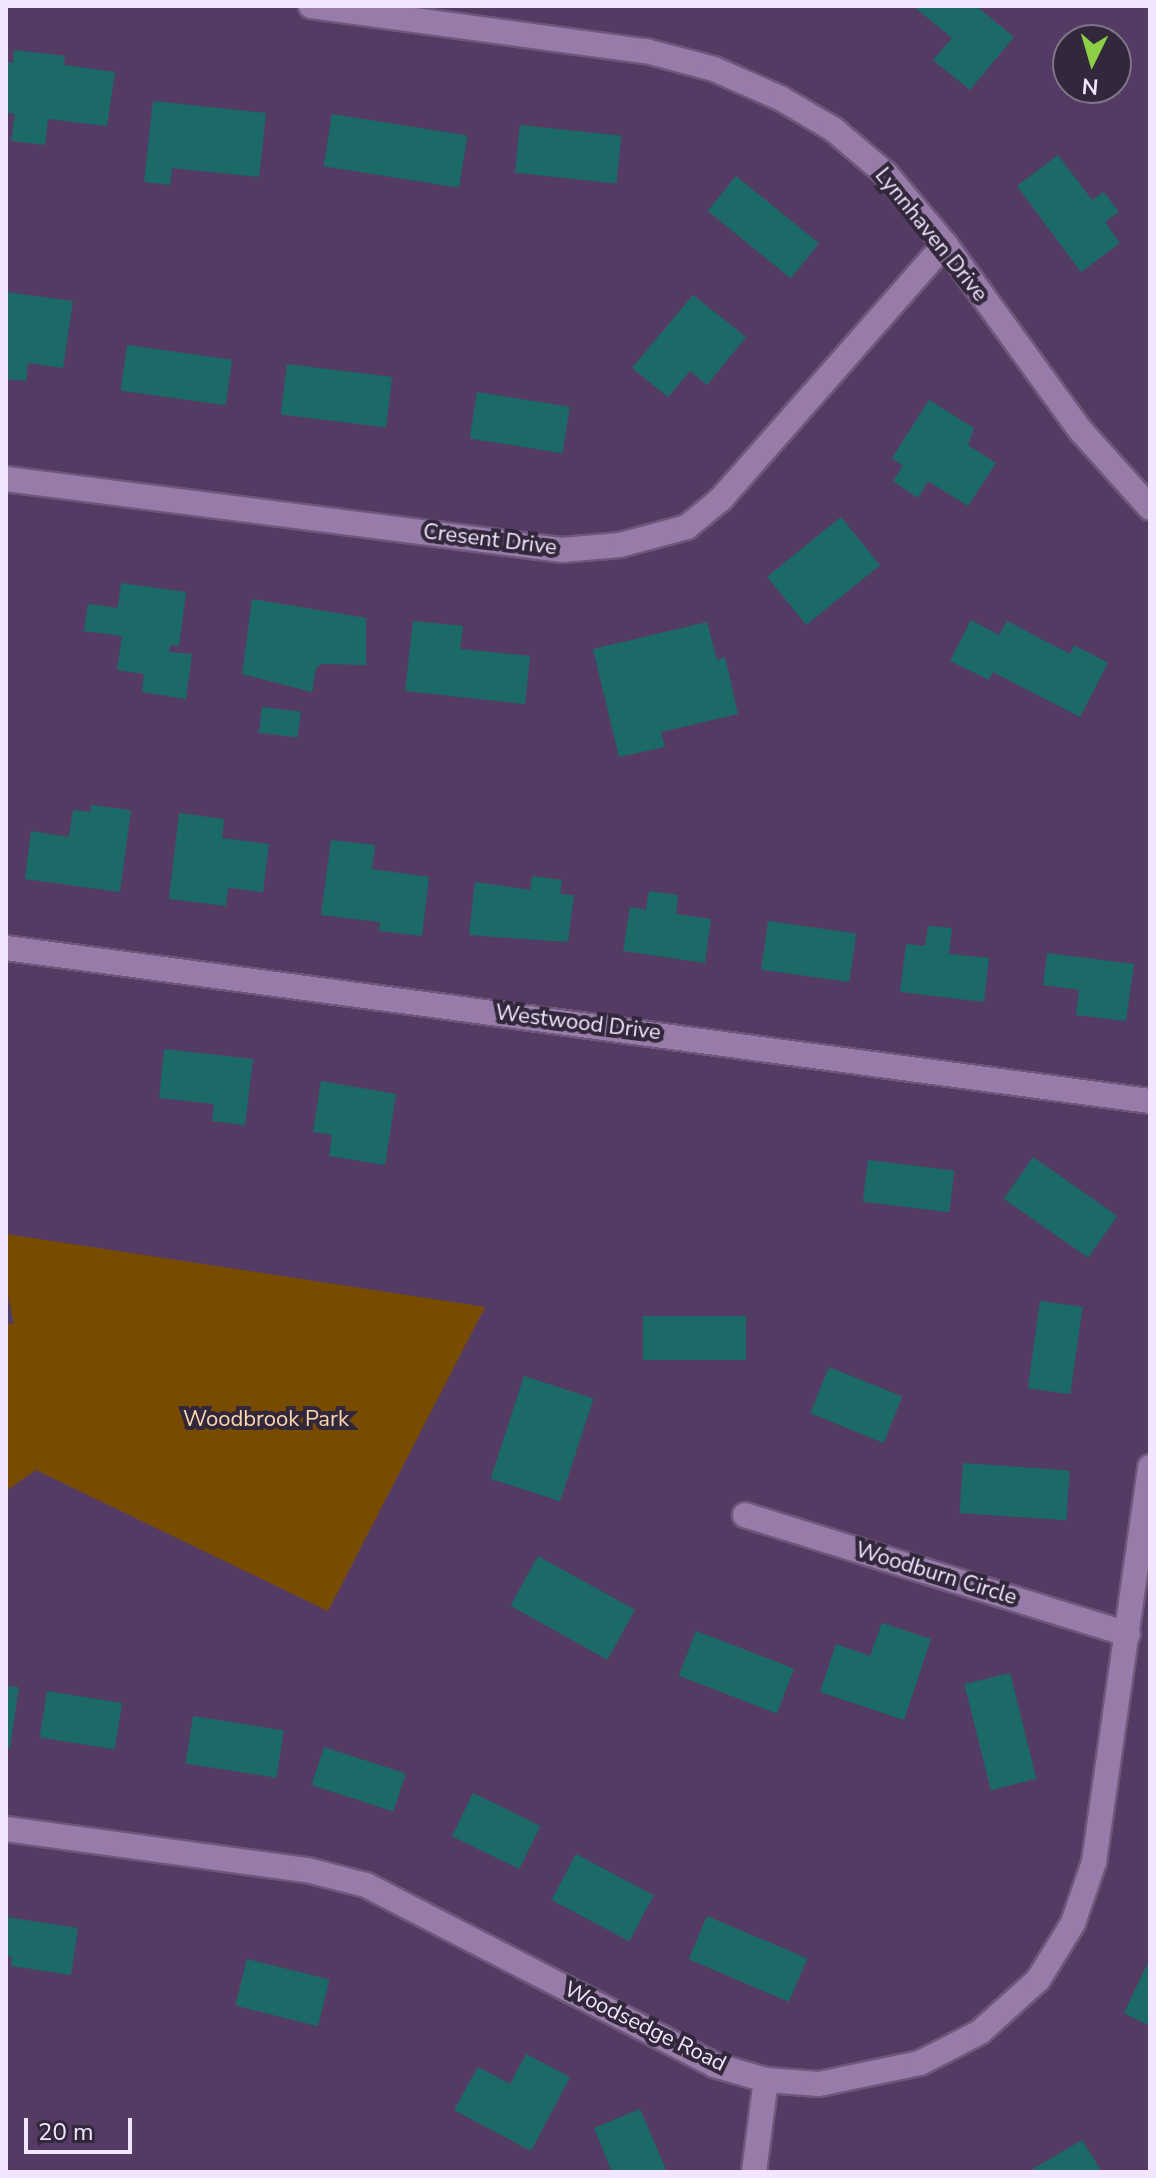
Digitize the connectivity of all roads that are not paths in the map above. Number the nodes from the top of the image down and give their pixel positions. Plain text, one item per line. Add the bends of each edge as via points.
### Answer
1 (311, 6) edge
2 (945, 244) junction
3 (6, 479) edge
4 (1150, 508) edge
5 (6, 948) edge
6 (1150, 1101) edge
7 (1150, 1467) edge
8 (745, 1515) dead end
9 (1128, 1634) junction
10 (6, 1829) edge
11 (766, 2080) junction
12 (754, 2172) edge

1 - 2 street, Lynnhaven Drive via 646,51 714,69 833,129 886,174
2 - 3 street, Cresent Drive via 721,499 687,527 620,545 562,550
2 - 4 street, Lynnhaven Drive via 1081,431
5 - 6 street, Westwood Drive
7 - 9 street, Woodsedge Road
8 - 9 street, Woodburn Circle
9 - 11 street, Woodsedge Road via 1094,1862 1073,1923 1038,1980 980,2032 920,2063 819,2084
10 - 11 street, Woodsedge Road via 307,1870 366,1885 714,2065
11 - 12 street

